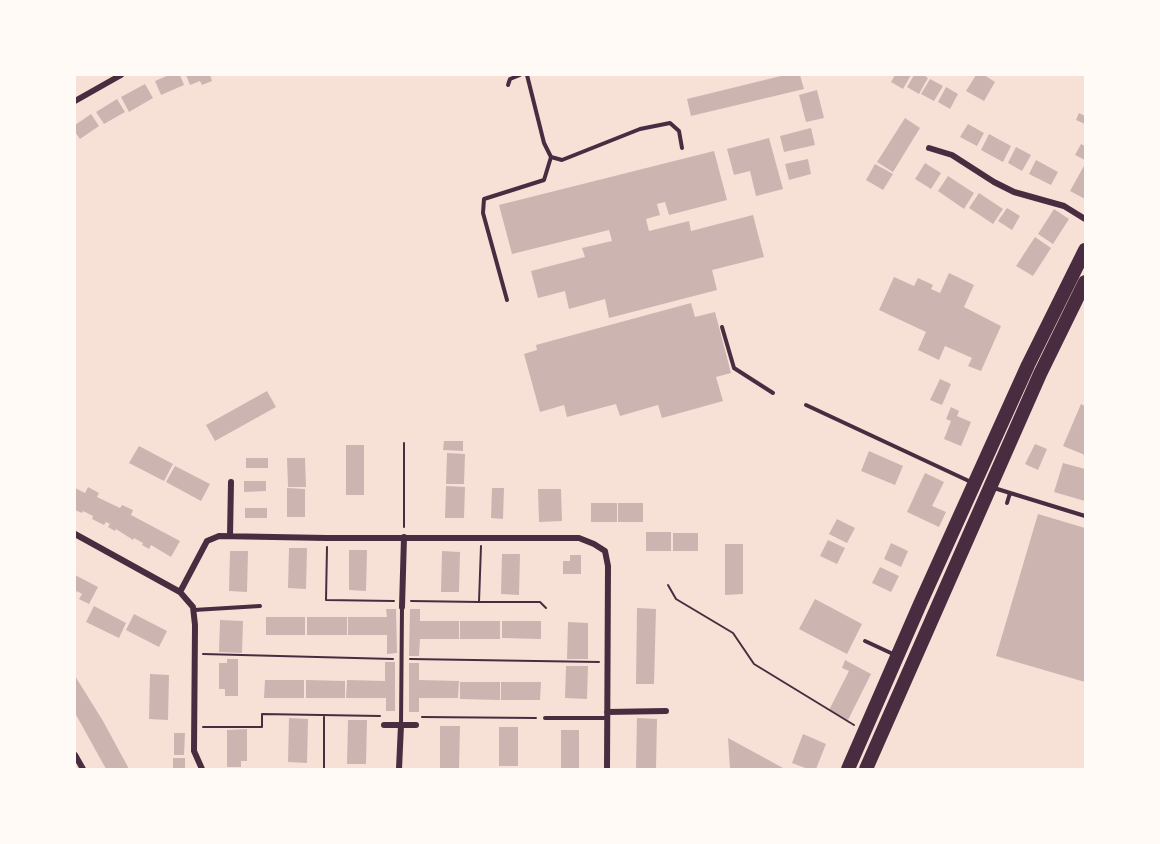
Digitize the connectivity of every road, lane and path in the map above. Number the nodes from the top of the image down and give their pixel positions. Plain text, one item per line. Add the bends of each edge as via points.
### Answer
1 (122, 75) edge
2 (520, 75) edge
3 (527, 75) edge
4 (508, 85) dead end
5 (75, 101) edge
6 (682, 148) dead end
7 (929, 148) dead end
8 (550, 157) junction
9 (1085, 219) edge
10 (1085, 250) edge
11 (1085, 282) edge
12 (507, 300) dead end
13 (722, 327) dead end
14 (773, 393) dead end
15 (806, 405) dead end
16 (404, 443) dead end
17 (231, 482) dead end
18 (975, 484) junction
19 (990, 487) junction
20 (1010, 493) junction
21 (1007, 503) dead end
22 (1085, 516) edge
23 (75, 534) edge
24 (230, 536) junction
25 (404, 537) junction
26 (668, 585) dead end
27 (180, 592) junction
28 (479, 602) dead end
29 (260, 606) dead end
30 (402, 607) joint
31 (546, 608) dead end
32 (193, 610) junction
33 (865, 641) dead end
34 (897, 656) junction
35 (666, 711) dead end
36 (324, 715) junction
37 (607, 715) junction
38 (401, 717) junction
39 (539, 718) dead end
40 (545, 718) dead end
41 (401, 724) junction
42 (416, 724) dead end
43 (384, 725) dead end
44 (194, 727) junction
45 (864, 731) junction
46 (75, 755) edge
47 (82, 769) edge
48 (202, 769) edge
49 (324, 769) edge
50 (399, 769) edge
51 (607, 769) edge
52 (848, 769) edge
53 (866, 769) edge

1 - 5 street
2 - 4 lane via 510,79
3 - 8 lane
6 - 8 lane via 679,131 670,123 640,129 562,160
7 - 9 street via 952,155 1014,192 1064,206
8 - 12 lane via 544,180 484,199 483,213
10 - 18 highway
11 - 19 highway
13 - 14 lane via 734,368
15 - 18 lane
16 - 25 path
17 - 24 street
18 - 34 highway
19 - 20 lane
19 - 53 highway
20 - 21 lane
20 - 22 lane
23 - 27 street
24 - 25 street
24 - 27 street via 207,541
25 - 30 street
25 - 37 street via 579,538 605,551
26 - 45 path via 676,599 733,633 754,664
27 - 32 street
28 - 31 path via 540,602
29 - 32 lane
30 - 38 lane
32 - 44 street
33 - 34 lane
34 - 45 highway
35 - 37 street
36 - 38 path
36 - 44 path via 262,714 262,727
36 - 49 path
37 - 40 lane
37 - 51 street
38 - 39 path
38 - 41 lane
41 - 42 street
41 - 43 street
41 - 50 street
44 - 48 street via 194,751
45 - 52 highway
46 - 47 street

